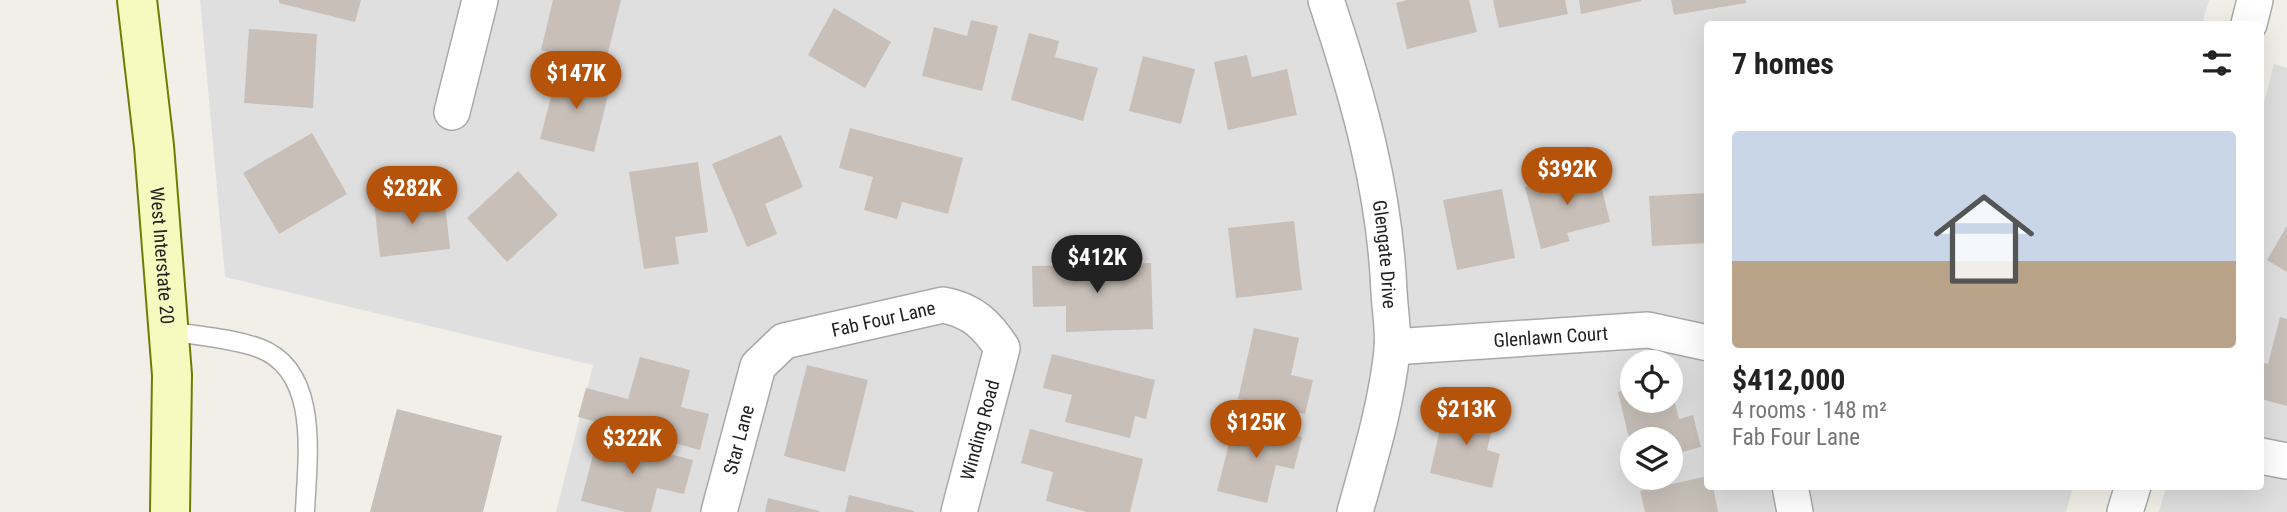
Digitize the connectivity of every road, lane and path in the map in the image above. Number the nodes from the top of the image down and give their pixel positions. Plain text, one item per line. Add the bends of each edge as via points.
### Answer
1 (137, 0) edge
2 (480, 0) edge
3 (1326, 0) edge
4 (2255, 0) edge
5 (2250, 21) edge
6 (452, 112) dead end
7 (169, 331) junction
8 (1704, 342) edge
9 (1392, 347) junction
10 (1002, 348) joint
11 (758, 366) joint
12 (2264, 457) edge
13 (2287, 461) edge
14 (1791, 490) edge
15 (2132, 490) edge
16 (170, 512) edge
17 (305, 512) edge
18 (719, 512) edge
19 (959, 512) edge
20 (1355, 512) edge
21 (1795, 512) edge
22 (2125, 512) edge

1 - 7 main road, West Interstate 20
2 - 6 street
3 - 9 street, Glengate Drive via 1358,96 1384,215
4 - 5 street
7 - 16 main road, West Interstate 20
7 - 17 lane via 259,348 282,361 298,383 306,420
8 - 9 street, Glenlawn Court via 1648,330
9 - 20 street, Glengate Drive via 1382,418
10 - 11 street, Fab Four Lane via 987,324 960,308 943,305 784,341
10 - 19 street, Winding Road
11 - 18 street, Star Lane
12 - 13 street
14 - 21 street
15 - 22 street

